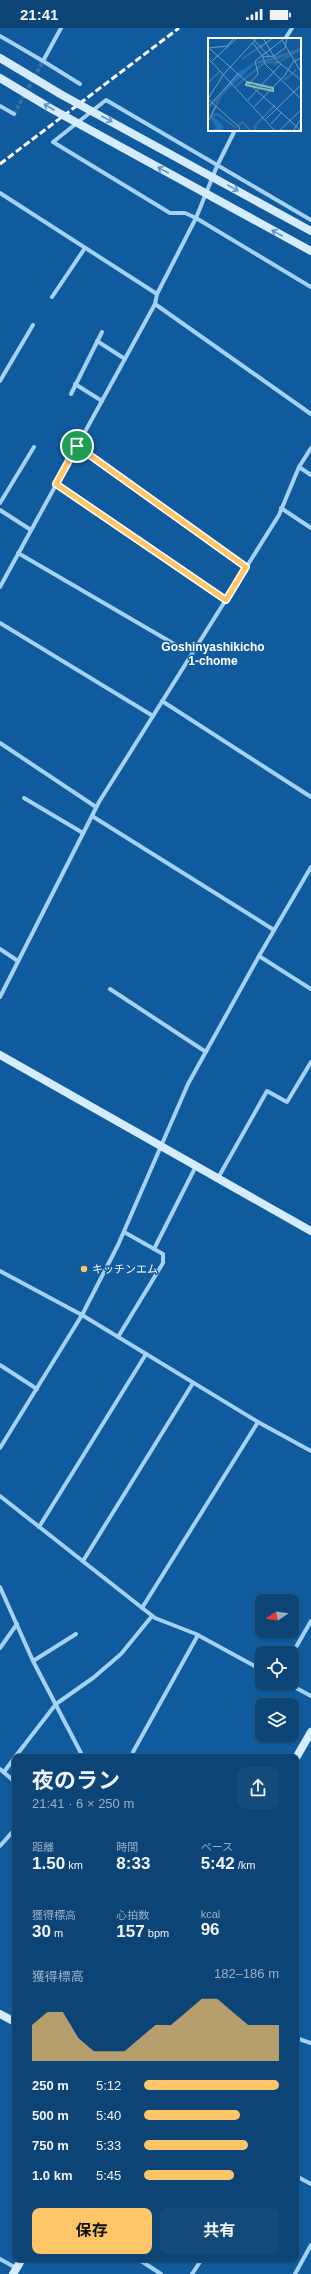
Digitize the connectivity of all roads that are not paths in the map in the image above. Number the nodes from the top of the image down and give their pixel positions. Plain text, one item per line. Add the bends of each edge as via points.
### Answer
1 (61, 28) edge
2 (292, 28) edge
3 (0, 36) edge
4 (286, 38) edge
5 (0, 58) edge
6 (43, 61) junction
7 (0, 78) edge
8 (80, 84) dead end
9 (0, 106) edge
10 (14, 114) dead end
11 (234, 131) edge
12 (217, 166) junction
13 (0, 193) edge
14 (196, 218) junction
15 (311, 220) edge
16 (311, 231) edge
17 (85, 248) junction
18 (311, 251) edge
19 (311, 287) edge
20 (157, 294) junction
21 (52, 297) dead end
22 (155, 304) junction
23 (33, 325) dead end
24 (102, 332) dead end
25 (97, 341) junction
26 (125, 358) junction
27 (0, 381) edge
28 (75, 384) junction
29 (70, 394) dead end
30 (102, 401) junction
31 (311, 414) edge
32 (77, 446) junction
33 (34, 447) dead end
34 (311, 448) edge
35 (299, 467) junction
36 (311, 475) edge
37 (56, 484) junction
38 (0, 503) edge
39 (282, 508) junction
40 (0, 510) edge
41 (311, 528) edge
42 (31, 530) junction
43 (18, 553) junction
44 (246, 567) junction
45 (0, 587) edge
46 (226, 600) junction
47 (0, 623) edge
48 (181, 648) dead end
49 (162, 701) junction
50 (153, 716) junction
51 (0, 743) edge
52 (311, 797) edge
53 (24, 798) dead end
54 (96, 807) junction
55 (92, 816) junction
56 (83, 833) junction
57 (311, 868) edge
58 (274, 930) junction
59 (0, 949) edge
60 (258, 956) junction
61 (18, 961) junction
62 (110, 988) dead end
63 (311, 989) edge
64 (0, 997) edge
65 (206, 1052) junction
66 (0, 1055) edge
67 (311, 1062) edge
68 (162, 1147) junction
69 (196, 1166) junction
70 (218, 1178) junction
71 (311, 1231) edge
72 (124, 1232) junction
73 (154, 1249) junction
74 (0, 1271) edge
75 (82, 1315) junction
76 (118, 1337) junction
77 (146, 1354) junction
78 (0, 1365) edge
79 (193, 1383) junction
80 (36, 1389) junction
81 (258, 1422) junction
82 (0, 1437) edge
83 (5, 1440) junction
84 (0, 1448) edge
85 (311, 1451) edge
86 (0, 1496) edge
87 (39, 1526) junction
88 (83, 1562) junction
89 (0, 1587) edge
90 (142, 1608) junction
91 (152, 1616) junction
92 (311, 1621) edge
93 (17, 1624) junction
94 (76, 1634) dead end
95 (198, 1635) junction
96 (297, 1646) edge
97 (0, 1648) edge
98 (33, 1661) junction
99 (255, 1666) edge
100 (299, 1690) edge
101 (311, 1696) edge
102 (56, 1704) junction
103 (311, 1732) edge
104 (80, 1752) edge
105 (134, 1752) dead end
106 (17, 1754) edge
107 (298, 1754) edge
108 (12, 1761) edge
109 (0, 1768) edge
110 (4, 1772) junction
111 (12, 1779) edge
112 (12, 1832) edge
113 (0, 1846) edge
114 (0, 2014) edge
115 (12, 2020) edge
116 (299, 2039) edge
117 (311, 2042) edge
118 (299, 2178) edge
119 (311, 2184) edge
120 (311, 2245) edge
121 (0, 2259) edge
122 (20, 2262) edge
123 (143, 2262) edge
124 (200, 2262) edge
125 (14, 2271) edge
126 (161, 2274) edge
127 (192, 2274) edge
128 (295, 2274) edge

1 - 6 street
2 - 4 street
3 - 6 street
5 -> 16 street, bridge via 62,95
6 - 8 street
18 -> 7 street, bridge
9 - 10 street
11 - 12 street
12 - 14 street
12 - 14 street via 106,100 53,142 170,213 185,213
12 - 15 street
13 - 17 street
14 - 19 street
14 - 20 street
17 - 20 street
17 - 21 street
20 - 22 street
22 - 26 street
22 - 31 street
23 - 27 street
24 - 25 street
25 - 26 street
25 - 28 street
26 - 30 street
28 - 29 street
28 - 30 street
30 - 32 street
32 - 37 street
32 - 44 street
33 - 38 street
34 - 35 street
35 - 36 street
35 - 39 street
37 - 42 street
37 - 46 street
39 - 41 street
39 - 44 street
40 - 42 street
42 - 43 street
43 - 45 street
43 - 48 street
44 - 46 street
46 - 49 street
47 - 50 street
49 - 50 street
49 - 52 street
50 - 54 street
51 - 54 street
53 - 56 street
54 - 55 street
55 - 56 street
55 - 58 street
56 - 61 street
57 - 58 street
58 - 60 street
59 - 61 street
60 - 63 street
60 - 65 street
61 - 64 street
62 - 65 street
65 - 68 street via 188,1084
66 - 68 street
67 - 70 street via 287,1102 267,1091
68 - 69 street
68 - 72 street
69 - 70 street
69 - 73 street
70 - 71 street
72 - 73 street
72 - 75 street
73 - 76 street via 163,1254 163,1263
74 - 75 street
75 - 76 street
75 - 80 street
76 - 77 street
77 - 79 street
77 - 87 street
78 - 80 street
79 - 81 street
79 - 88 street
80 - 83 street
81 - 85 street
81 - 90 street
82 - 83 street
83 - 84 street
86 - 87 street
87 - 88 street
88 - 90 street
89 - 93 street
90 - 91 street
91 - 95 street
91 - 102 street via 120,1654 93,1678
92 - 96 street
93 - 97 street
93 - 98 street
94 - 98 street
95 - 99 street
95 - 105 street
98 - 102 street
100 - 101 street
102 - 104 street
102 - 106 street
103 - 107 street
108 - 110 street
109 - 110 street
110 - 111 street
112 - 113 street
114 - 115 street
116 - 117 street
118 - 119 street
120 - 128 street
121 - 125 street
122 - 125 street
123 - 126 street
124 - 127 street

